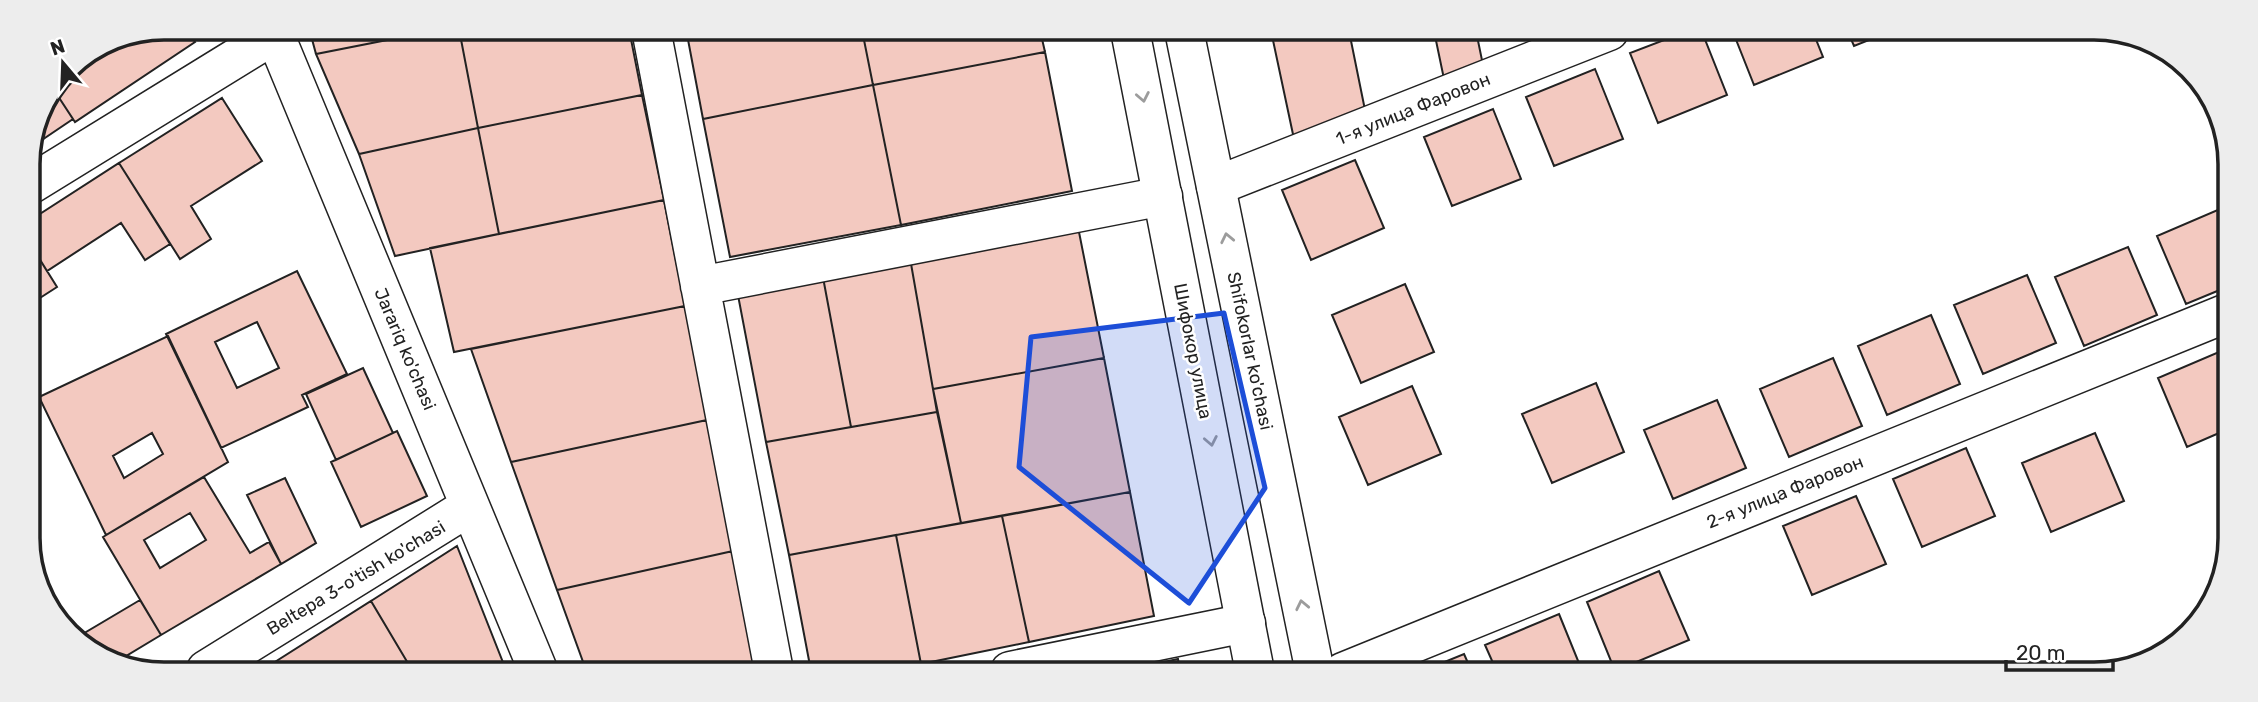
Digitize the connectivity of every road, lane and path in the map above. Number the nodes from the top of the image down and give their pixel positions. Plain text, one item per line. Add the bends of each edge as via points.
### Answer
1 (259, 40) edge
2 (277, 40) edge
3 (653, 40) edge
4 (1132, 40) edge
5 (1186, 40) edge
6 (1586, 40) edge
7 (41, 178) edge
8 (1216, 186) junction
9 (1163, 196) junction
10 (700, 286) junction
11 (2218, 317) edge
12 (470, 506) junction
13 (1246, 623) junction
14 (1253, 661) edge
15 (1313, 661) edge
16 (1369, 661) edge
17 (219, 662) edge
18 (535, 662) edge
19 (772, 662) edge
20 (1057, 662) edge

1 - 7 street
2 - 12 street, Jarariq ko'chasi
3 - 10 street
4 -> 9 street, Шифокор улица
5 - 8 street, Shifokorlar ko'chasi
6 - 8 street, 1-я улица Фаровон
15 -> 8 street, Shifokorlar ko'chasi
9 - 10 street
9 -> 13 street, Шифокор улица
10 - 19 street
11 - 16 street, 2-я улица Фаровон
12 - 17 street, Beltepa 3-o'tish ko'chasi
12 - 18 street, Jarariq ko'chasi
13 - 14 street, Шифокор улица
13 - 20 street

